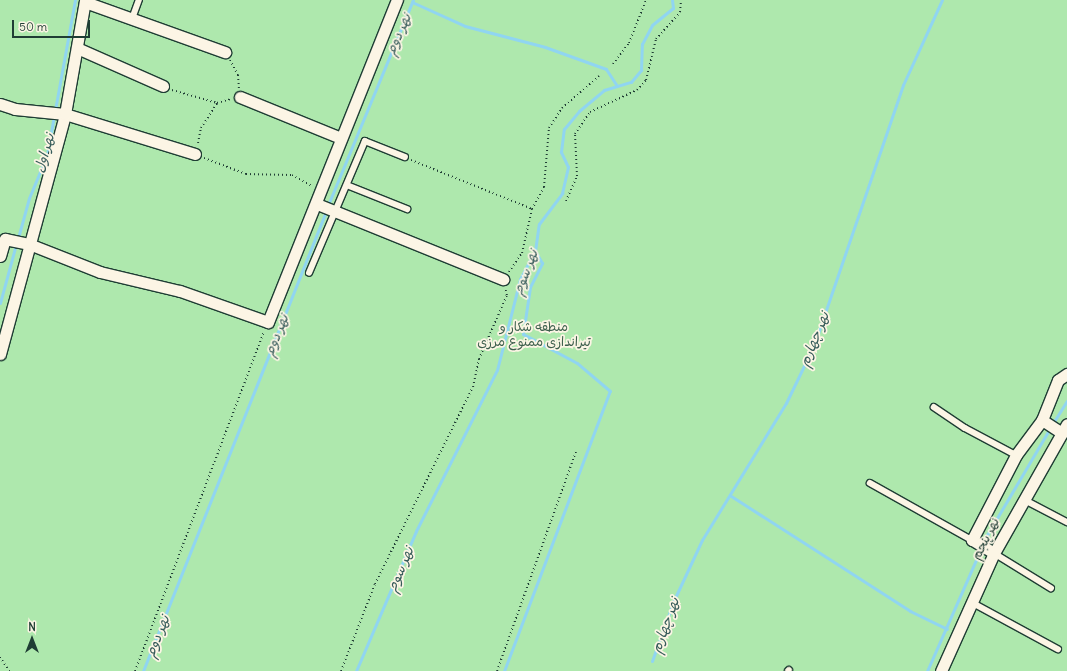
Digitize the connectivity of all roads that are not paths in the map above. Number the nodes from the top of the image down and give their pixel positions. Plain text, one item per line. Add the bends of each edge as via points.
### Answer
1 (139, 0) edge
2 (397, 0) edge
3 (85, 1) edge
4 (132, 19) junction
5 (77, 48) junction
6 (225, 52) road end
7 (163, 86) road end
8 (240, 97) road end
9 (0, 104) edge
10 (62, 114) junction
11 (341, 138) junction
12 (195, 154) road end
13 (405, 157) road end
14 (347, 185) junction
15 (327, 208) junction
16 (407, 209) dead end
17 (26, 243) junction
18 (0, 256) edge
19 (309, 273) dead end
20 (503, 280) road end
21 (0, 354) edge
22 (1067, 374) edge
23 (934, 407) dead end
24 (1044, 422) junction
25 (1064, 427) edge
26 (1016, 455) junction
27 (870, 483) dead end
28 (1023, 499) junction
29 (1067, 522) edge
30 (974, 542) junction
31 (991, 551) junction
32 (1051, 588) dead end
33 (972, 602) junction
34 (1058, 649) dead end
35 (941, 671) edge

1 - 4 lane
2 - 11 street
3 - 4 street
3 - 5 street
4 - 6 street
5 - 7 street
5 - 10 street
8 - 11 street
9 - 10 street
10 - 12 street
10 - 17 street
11 - 15 street via 322,191
13 - 14 lane via 365,141
14 - 15 lane
14 - 16 lane
15 - 17 street via 268,322 180,292 100,272
15 - 19 lane
15 - 20 street
17 - 18 street via 5,239
17 - 21 street
22 - 24 street, نهر پنجم via 1058,380
23 - 26 lane via 964,428
24 - 25 street
24 - 26 street, نهر پنجم
25 - 28 street, نهر پنجم
26 - 30 street, نهر پنجم
27 - 30 lane
28 - 29 lane
28 - 31 street, نهر پنجم
30 - 31 street
31 - 32 lane
31 - 33 street, نهر پنجم
33 - 34 lane
33 - 35 street, نهر پنجم

